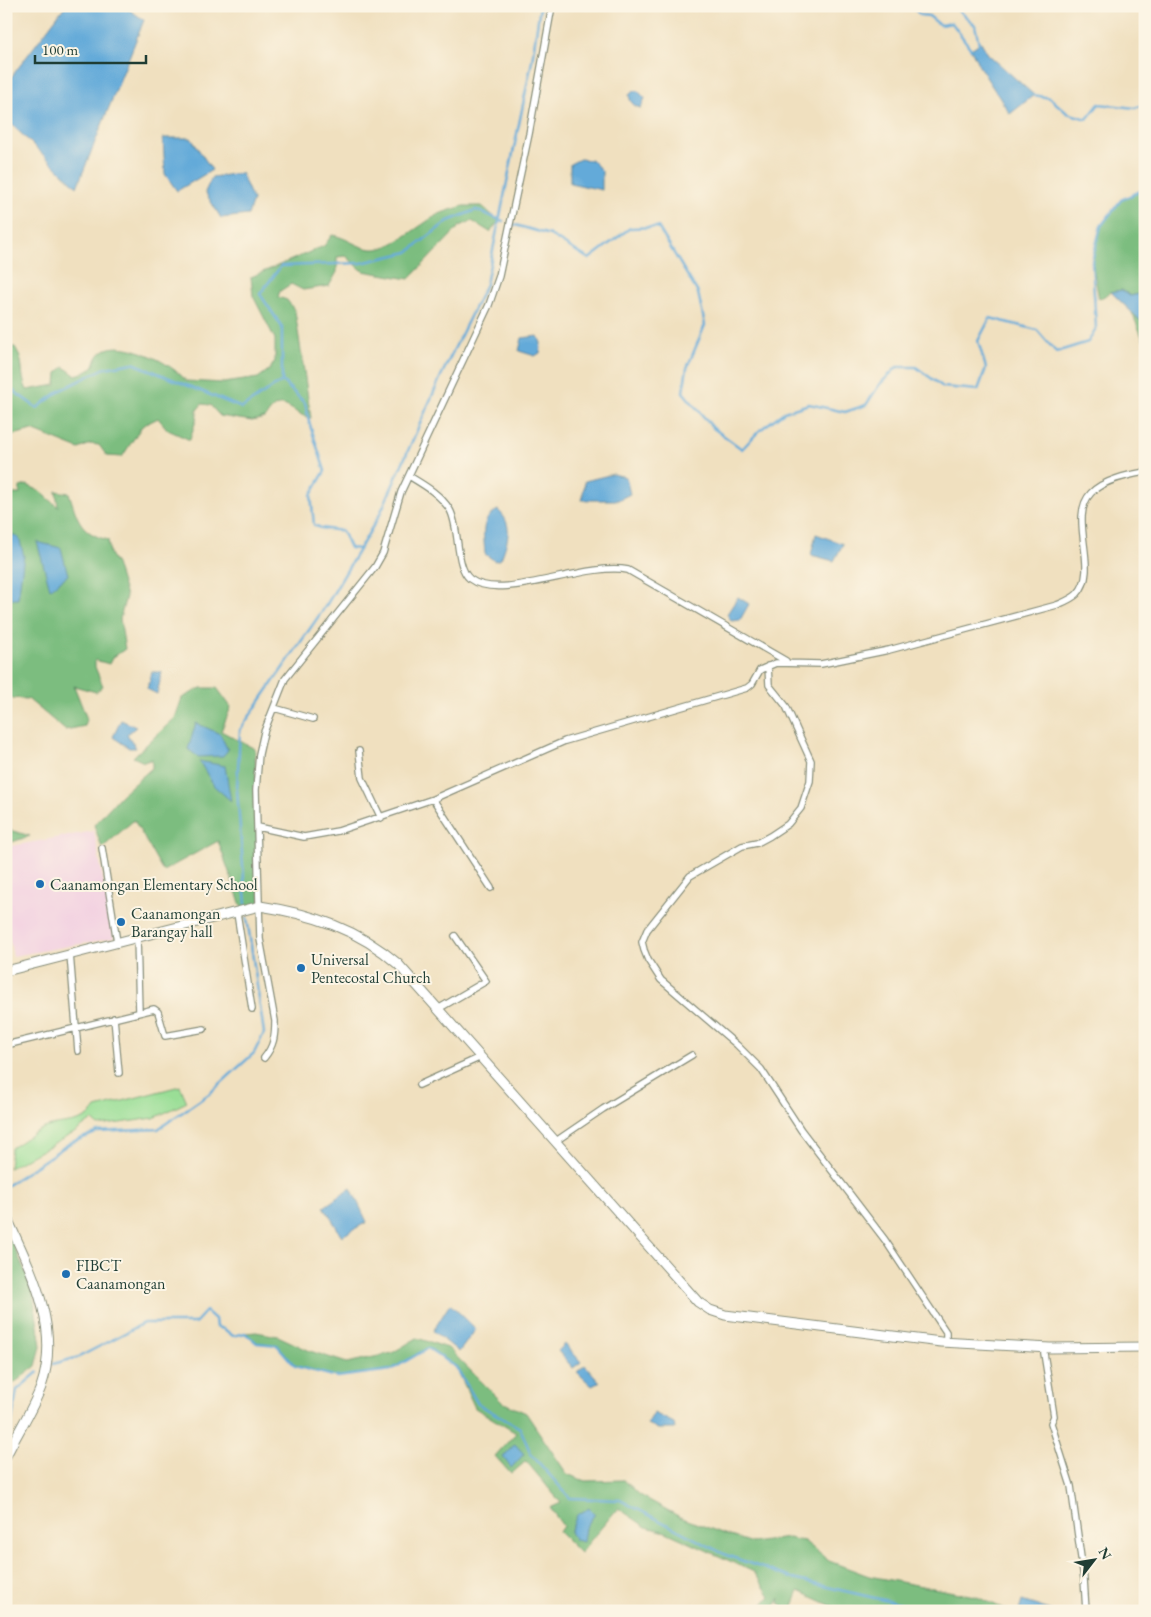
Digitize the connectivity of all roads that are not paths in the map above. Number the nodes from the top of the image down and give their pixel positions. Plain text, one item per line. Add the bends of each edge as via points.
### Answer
1 (552, 6) edge
2 (1145, 472) edge
3 (409, 476) junction
4 (787, 662) junction
5 (768, 666) junction
6 (274, 708) junction
7 (313, 719) dead end
8 (359, 751) dead end
9 (433, 799) junction
10 (381, 818) junction
11 (258, 827) junction
12 (102, 848) dead end
13 (491, 888) dead end
14 (260, 906) junction
15 (237, 913) junction
16 (456, 936) dead end
17 (137, 937) junction
18 (117, 942) junction
19 (70, 954) junction
20 (6, 971) edge
21 (252, 1009) dead end
22 (438, 1009) junction
23 (139, 1012) junction
24 (114, 1018) junction
25 (76, 1027) junction
26 (204, 1030) dead end
27 (6, 1045) edge
28 (78, 1051) dead end
29 (692, 1055) dead end
30 (481, 1057) junction
31 (264, 1058) dead end
32 (118, 1073) dead end
33 (419, 1085) dead end
34 (556, 1141) junction
35 (6, 1216) edge
36 (946, 1342) junction
37 (1042, 1347) junction
38 (1145, 1347) edge
39 (6, 1456) edge
40 (1086, 1611) edge

1 - 3 street via 529,134 495,290
2 - 4 street via 1107,483 1091,492 1085,502 1082,527 1084,583 1078,594 1068,600 889,650 821,664
3 - 4 street via 433,491 450,510 463,569 475,582 506,586 607,567 628,570
3 - 6 street via 375,568 285,680
4 - 5 street
5 - 9 street via 760,670 747,688 565,741
5 - 36 street via 770,687 786,706 811,761 810,780 801,808 788,824 770,836 742,846 690,876 647,930 642,942 644,950 661,980 761,1069 801,1130 912,1278 946,1332
6 - 7 street
6 - 11 street via 261,742 257,764
8 - 10 street via 362,778
9 - 10 street
9 - 13 street
10 - 11 street via 315,837 291,836
11 - 14 street
12 - 18 street
14 - 15 street
14 - 22 street via 333,924 365,938 398,964
14 - 31 street via 262,950 275,1021 272,1049
15 - 17 street
15 - 21 street
16 - 22 street via 486,981
17 - 18 street
17 - 23 street
18 - 19 street
19 - 20 street
19 - 25 street
22 - 30 street
23 - 24 street
23 - 26 street via 156,1010 165,1036
24 - 25 street
24 - 32 street
25 - 27 street
25 - 28 street
29 - 34 street
30 - 33 street
30 - 34 street
34 - 36 street via 698,1302 710,1310 725,1315
35 - 39 street via 38,1287 48,1345 40,1387
36 - 37 street
37 - 38 street
37 - 40 street via 1054,1416 1051,1422 1070,1486

